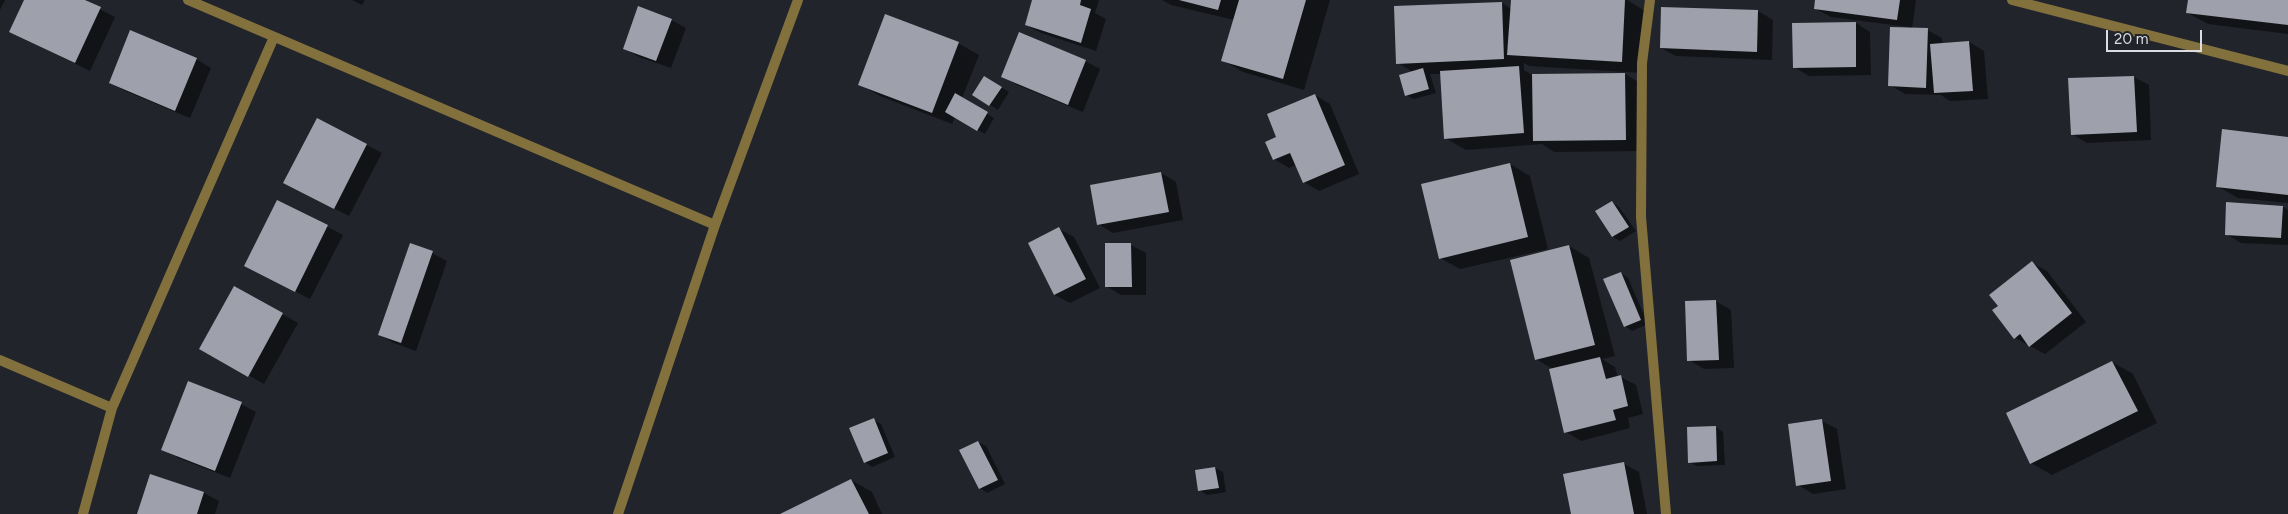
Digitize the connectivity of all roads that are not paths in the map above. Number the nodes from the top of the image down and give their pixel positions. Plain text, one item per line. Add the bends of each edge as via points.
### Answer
1 (188, 0) edge
2 (798, 0) edge
3 (1650, 0) edge
4 (2012, 0) edge
5 (274, 37) junction
6 (2288, 70) edge
7 (715, 225) junction
8 (0, 360) edge
9 (112, 408) junction
10 (83, 514) edge
11 (618, 514) edge
12 (1666, 514) edge

1 - 5 street
2 - 7 street
3 - 12 street via 1642,63 1641,217
4 - 6 street
5 - 7 street
5 - 9 street
7 - 11 street
8 - 9 street
9 - 10 street

